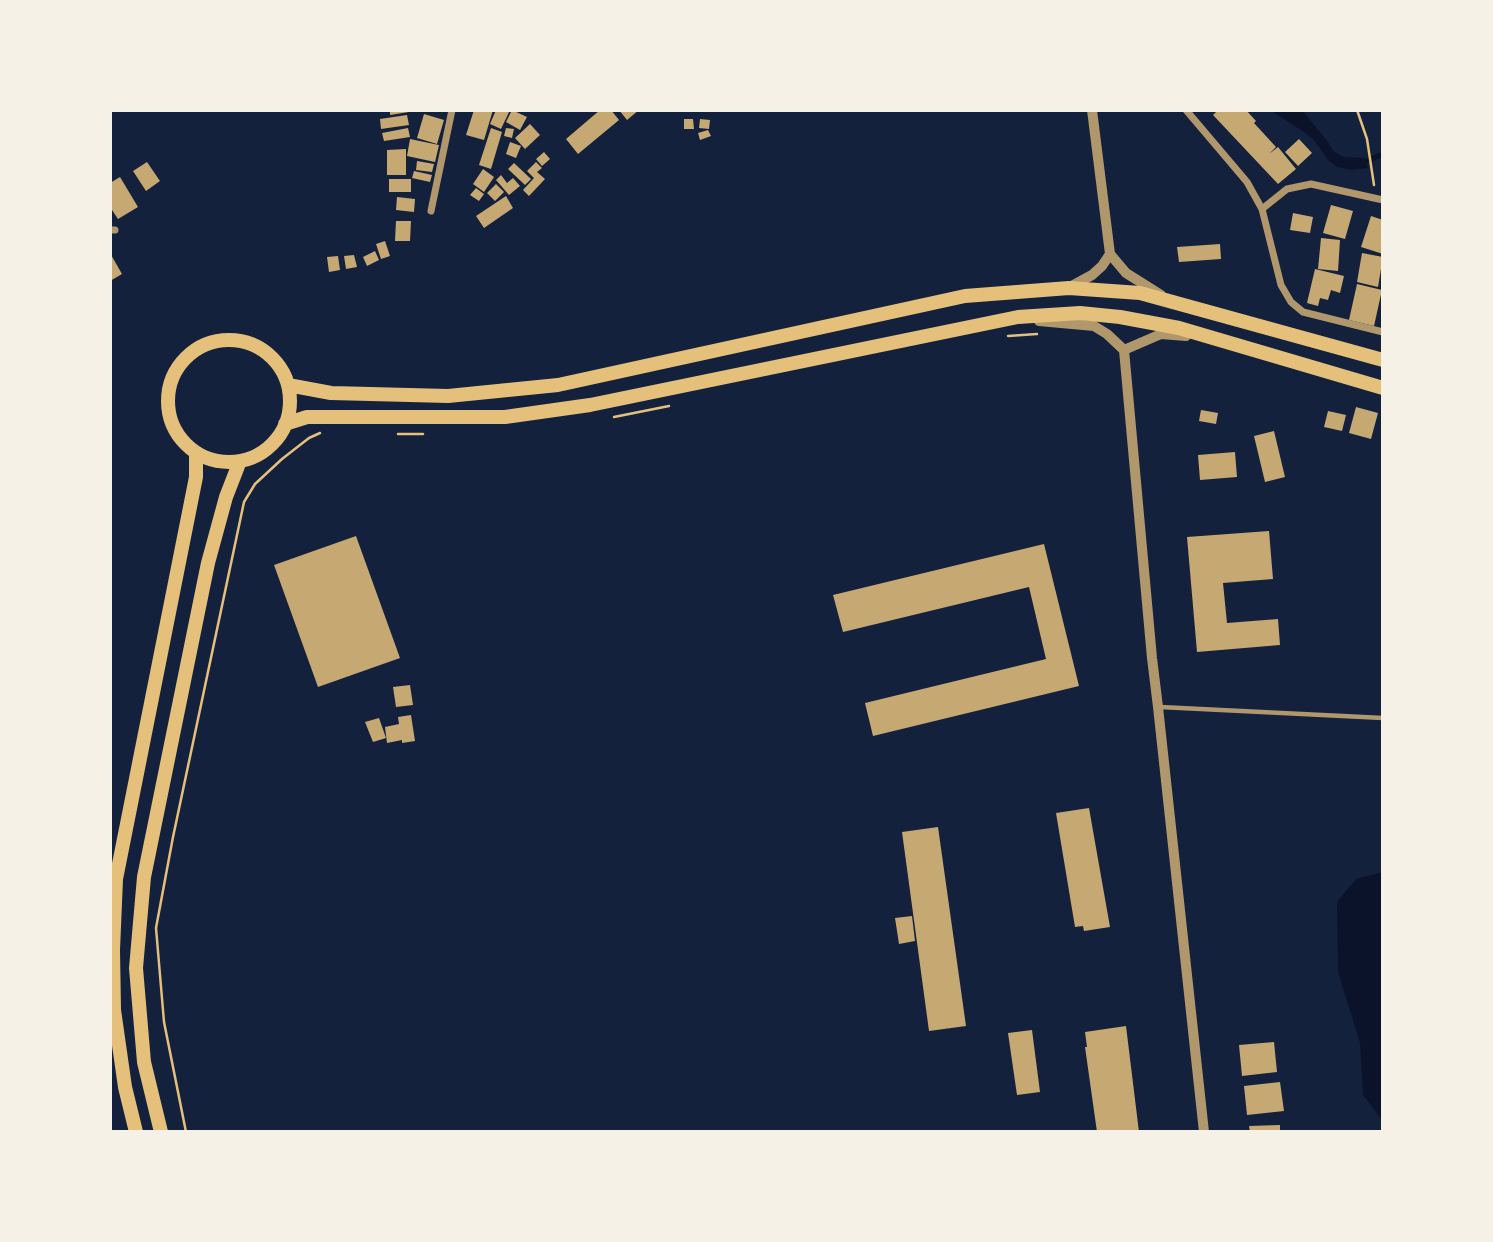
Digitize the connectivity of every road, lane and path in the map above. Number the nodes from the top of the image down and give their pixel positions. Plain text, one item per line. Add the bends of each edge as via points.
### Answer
1 (452, 110) edge
2 (1092, 110) edge
3 (1186, 110) edge
4 (1357, 110) edge
5 (1373, 181) dead end
6 (1383, 200) edge
7 (1262, 209) junction
8 (431, 211) dead end
9 (1110, 254) junction
10 (1069, 288) junction
11 (1178, 304) junction
12 (1018, 317) junction
13 (1383, 332) edge
14 (1045, 334) dead end
15 (1006, 336) dead end
16 (1206, 336) junction
17 (1124, 350) junction
18 (1383, 360) edge
19 (288, 385) junction
20 (1383, 388) edge
21 (679, 404) dead end
22 (615, 417) dead end
23 (285, 425) junction
24 (326, 430) dead end
25 (392, 433) dead end
26 (432, 434) dead end
27 (196, 454) junction
28 (240, 461) junction
29 (1158, 707) junction
30 (1383, 718) edge
31 (136, 1132) edge
32 (161, 1132) edge
33 (186, 1132) edge
34 (1204, 1132) edge

1 - 8 street
2 - 9 street
3 - 7 street via 1247,183
4 - 5 path
6 - 7 street via 1311,184 1287,189
7 - 13 street via 1281,285 1291,302 1303,312
9 - 10 street via 1092,275
9 - 11 street via 1126,273
10 - 11 highway via 1140,293
10 - 19 highway via 965,296 558,385 448,396 331,393
11 - 18 highway
12 - 16 highway via 1080,313 1120,317
12 - 17 street via 1094,326
12 - 23 highway via 590,405 505,417 307,417
14 - 15 path
16 - 17 street via 1161,334
16 - 20 highway
17 - 29 street
19 - 23 highway
19 - 27 highway via 266,353 249,344 211,343 193,352 179,366 168,402 172,422
21 - 22 path
23 - 28 highway via 275,442
24 - 33 path via 282,459 255,484 244,502 173,837 156,929 164,1022
25 - 26 path
27 - 28 highway
27 - 31 highway via 195,485 116,879 114,1010
28 - 32 highway via 208,563 144,877 136,968 144,1062
29 - 30 lane
29 - 34 street

